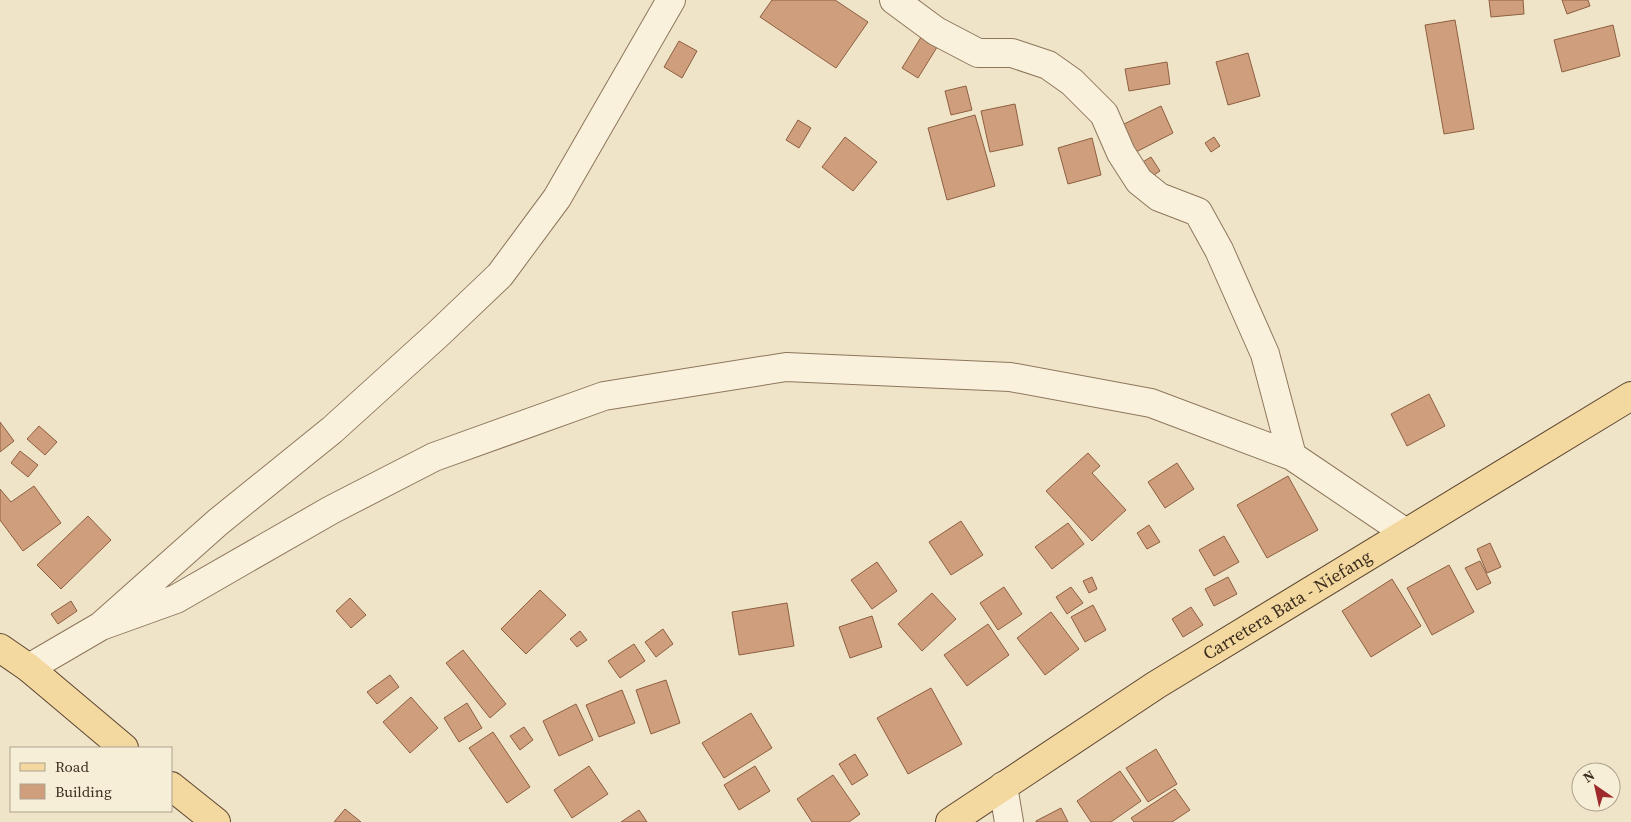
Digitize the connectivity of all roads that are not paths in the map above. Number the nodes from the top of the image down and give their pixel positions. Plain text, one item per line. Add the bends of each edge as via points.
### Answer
1 (671, 0) edge
2 (894, 0) edge
3 (1631, 396) edge
4 (1292, 456) junction
5 (1406, 533) junction
6 (100, 626) junction
7 (0, 648) edge
8 (29, 668) junction
9 (123, 747) edge
10 (1002, 786) junction
11 (172, 787) edge
12 (216, 822) edge
13 (950, 822) edge
14 (1009, 822) edge

1 - 6 street via 557,198 500,275 332,430 218,522
2 - 4 street via 936,31 978,53 1012,53 1048,65 1072,82 1104,114 1138,181 1159,197 1198,212 1219,250 1265,354
3 - 5 main road, Carretera Bata - Niefang
4 - 5 street
4 - 6 street via 1151,403 1010,377 786,367 604,396 434,457 331,510 176,599
5 - 10 main road, Carretera Bata - Niefang via 1156,685
6 - 8 street
7 - 8 main road
8 - 9 main road
10 - 13 main road, Carretera Bata - Niefang
10 - 14 street
11 - 12 main road

